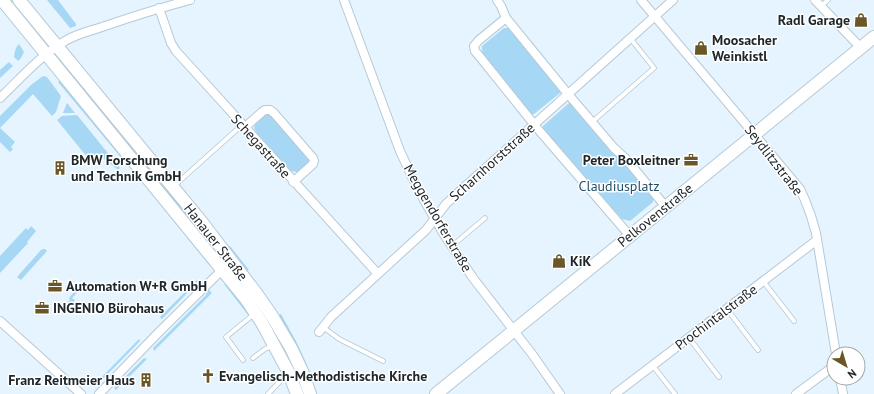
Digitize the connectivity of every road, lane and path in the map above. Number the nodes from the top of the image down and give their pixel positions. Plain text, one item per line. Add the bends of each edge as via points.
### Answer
1 (2, 0) edge
2 (19, 0) edge
3 (190, 0) edge
4 (344, 0) edge
5 (497, 0) edge
6 (640, 0) edge
7 (673, 0) edge
8 (815, 0) edge
9 (828, 0) edge
10 (821, 6) junction
11 (160, 8) junction
12 (654, 16) junction
13 (506, 18) junction
14 (874, 37) edge
15 (630, 38) junction
16 (57, 46) junction
17 (861, 48) junction
18 (46, 55) junction
19 (568, 94) junction
20 (0, 98) edge
21 (592, 122) junction
22 (534, 124) junction
23 (243, 126) junction
24 (755, 134) junction
25 (294, 182) junction
26 (173, 187) junction
27 (666, 206) junction
28 (484, 218) dead end
29 (435, 219) junction
30 (630, 236) junction
31 (817, 240) junction
32 (451, 246) junction
33 (232, 261) junction
34 (222, 269) junction
35 (378, 274) junction
36 (763, 281) junction
37 (726, 309) junction
38 (256, 313) junction
39 (0, 321) edge
40 (794, 321) dead end
41 (321, 330) joint
42 (514, 330) junction
43 (689, 338) junction
44 (274, 345) junction
45 (835, 346) edge
46 (758, 350) dead end
47 (253, 358) dead end
48 (243, 360) dead end
49 (383, 361) dead end
50 (653, 365) junction
51 (826, 372) edge
52 (289, 373) junction
53 (719, 377) dead end
54 (81, 394) edge
55 (99, 394) edge
56 (268, 394) edge
57 (297, 394) edge
58 (310, 394) edge
59 (436, 394) edge
60 (560, 394) edge
61 (616, 394) edge
62 (675, 394) edge
63 (796, 394) edge

1 - 18 main road, Hanauer Straße
2 - 16 main road, Hanauer Straße
3 - 11 street
4 - 29 street, Meggendorferstraße via 406,165
5 - 13 street
6 - 12 street, Seydlitzstraße
7 - 12 street, Scharnhorststraße
8 - 10 street
9 - 10 lane
10 - 17 street
11 - 16 street via 79,35
11 - 23 street, Schegastraße via 174,49
12 - 15 street, Scharnhorststraße
12 - 24 street, Seydlitzstraße
13 - 19 street
13 - 22 street via 477,42 474,49
14 - 17 main road, Pelkovenstraße
15 - 19 street, Scharnhorststraße
15 - 21 lane via 654,68
16 - 18 street
16 - 26 main road, Hanauer Straße
17 - 24 main road, Pelkovenstraße
18 - 20 street
18 - 34 main road, Hanauer Straße
19 - 21 street
19 - 22 street, Scharnhorststraße
21 - 27 street
22 - 29 street, Scharnhorststraße via 446,204
22 - 30 street
23 - 25 street, Schegastraße
23 - 25 street via 267,110 290,131 314,161
23 - 26 lane
24 - 27 main road, Pelkovenstraße
24 - 31 street, Seydlitzstraße via 800,189 812,216
25 - 35 street, Schegastraße
26 - 33 main road, Hanauer Straße
27 - 30 main road, Pelkovenstraße
28 - 32 lane
29 - 32 street, Meggendorferstraße
29 - 35 street, Scharnhorststraße
30 - 42 main road, Pelkovenstraße
31 - 36 street, Prochintalstraße
31 - 45 street, Seydlitzstraße
32 - 42 street, Meggendorferstraße via 472,278
33 - 34 street
33 - 58 main road, Hanauer Straße via 283,334 302,371
34 - 38 main road, Hanauer Straße
34 - 55 street
35 - 41 street, Scharnhorststraße via 331,317
36 - 37 street, Prochintalstraße
36 - 40 lane
37 - 43 street, Prochintalstraße
37 - 46 lane
38 - 44 main road, Hanauer Straße
38 - 48 lane via 226,337
39 - 54 street
41 - 49 lane
42 - 59 main road, Pelkovenstraße
42 - 60 street, Meggendorferstraße
43 - 50 street, Prochintalstraße
43 - 53 lane
44 - 47 lane
44 - 52 main road, Hanauer Straße
50 - 61 street, Prochintalstraße
50 - 62 lane
51 - 63 street
52 - 56 lane
52 - 57 main road, Hanauer Straße

